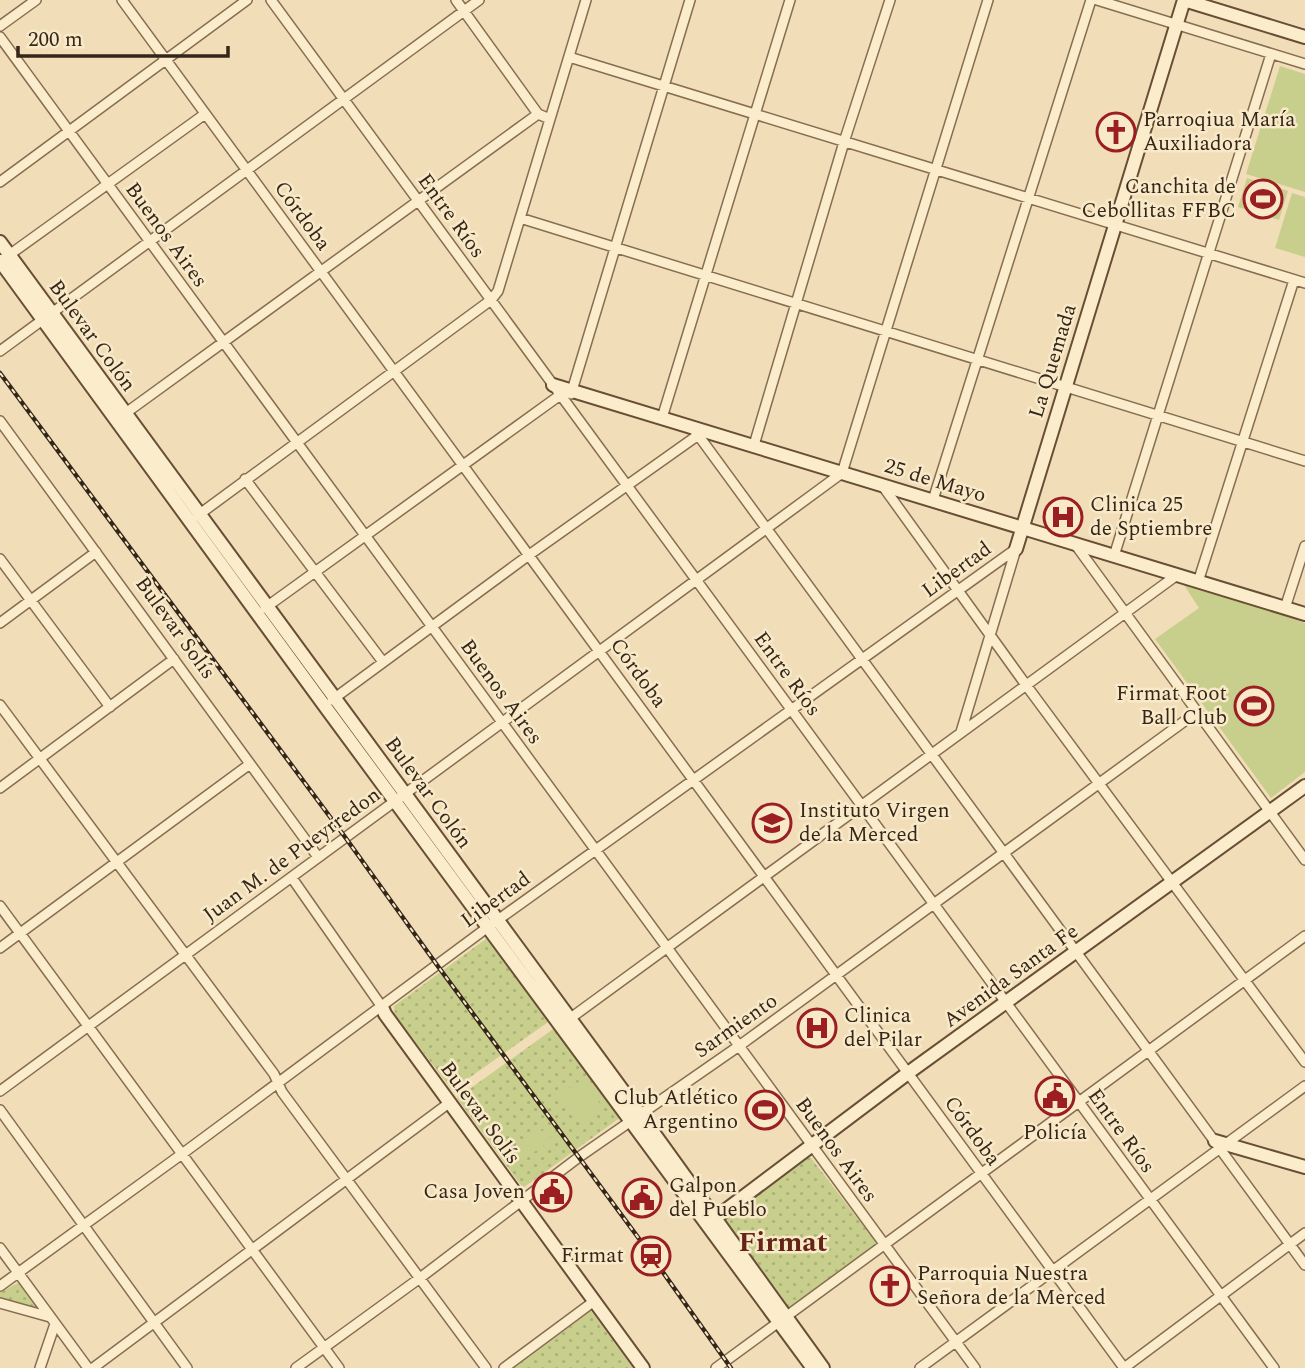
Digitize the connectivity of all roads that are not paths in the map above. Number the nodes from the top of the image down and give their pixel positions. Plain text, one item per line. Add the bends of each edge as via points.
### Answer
1 (36, 0) edge
2 (122, 0) edge
3 (247, 0) edge
4 (271, 0) edge
5 (456, 0) edge
6 (479, 0) edge
7 (586, 0) edge
8 (690, 0) edge
9 (790, 0) edge
10 (890, 0) edge
11 (988, 0) edge
12 (1091, 0) edge
13 (1097, 0) edge
14 (1184, 0) edge
15 (464, 11) junction
16 (1176, 24) junction
17 (0, 26) edge
18 (0, 37) edge
19 (1305, 37) edge
20 (1271, 54) junction
21 (569, 57) junction
22 (165, 60) junction
23 (1305, 64) edge
24 (664, 86) junction
25 (344, 99) junction
26 (205, 114) junction
27 (538, 114) junction
28 (755, 114) junction
29 (550, 120) junction
30 (69, 131) junction
31 (844, 142) junction
32 (247, 170) junction
33 (935, 170) junction
34 (0, 182) edge
35 (108, 185) junction
36 (1028, 198) junction
37 (418, 200) junction
38 (520, 218) junction
39 (1115, 225) junction
40 (0, 242) edge
41 (150, 242) junction
42 (615, 247) junction
43 (1208, 254) junction
44 (3, 259) edge
45 (321, 271) junction
46 (705, 275) junction
47 (1294, 280) junction
48 (1305, 284) edge
49 (491, 300) junction
50 (796, 303) junction
51 (48, 317) junction
52 (886, 331) junction
53 (223, 342) junction
54 (0, 351) edge
55 (978, 359) junction
56 (394, 371) junction
57 (1066, 387) junction
58 (561, 390) junction
59 (1158, 415) junction
60 (121, 417) junction
61 (662, 418) junction
62 (0, 421) edge
63 (698, 431) junction
64 (296, 442) junction
65 (1243, 442) junction
66 (754, 445) junction
67 (1305, 461) edge
68 (463, 464) junction
69 (842, 473) junction
70 (246, 479) junction
71 (881, 484) junction
72 (627, 486) junction
73 (933, 500) junction
74 (195, 517) junction
75 (766, 528) junction
76 (1023, 528) junction
77 (365, 535) junction
78 (1075, 544) junction
79 (1305, 546) edge
80 (1016, 549) junction
81 (96, 552) junction
82 (529, 555) junction
83 (1114, 556) junction
84 (0, 559) edge
85 (315, 571) junction
86 (1177, 575) junction
87 (696, 580) junction
88 (1198, 582) junction
89 (958, 591) junction
90 (31, 600) junction
91 (1285, 608) junction
92 (262, 610) junction
93 (1125, 613) junction
94 (1305, 614) edge
95 (0, 623) edge
96 (432, 627) junction
97 (990, 635) junction
98 (600, 651) junction
99 (174, 659) junction
100 (862, 659) junction
101 (383, 662) junction
102 (1026, 685) junction
103 (329, 701) junction
104 (0, 705) edge
105 (110, 707) junction
106 (791, 710) junction
107 (1197, 712) junction
108 (502, 723) junction
109 (961, 733) junction
110 (932, 754) junction
111 (40, 759) junction
112 (250, 764) junction
113 (694, 780) junction
114 (1099, 783) junction
115 (1305, 786) edge
116 (0, 788) edge
117 (400, 798) junction
118 (862, 805) junction
119 (1270, 812) junction
120 (595, 850) junction
121 (1004, 853) junction
122 (318, 857) junction
123 (1305, 860) edge
124 (116, 862) junction
125 (764, 876) junction
126 (292, 878) junction
127 (1172, 883) junction
128 (934, 904) junction
129 (0, 906) edge
130 (493, 924) junction
131 (20, 933) junction
132 (1305, 936) edge
133 (0, 948) edge
134 (666, 948) junction
135 (1077, 952) junction
136 (186, 954) junction
137 (836, 975) junction
138 (1244, 980) junction
139 (1006, 1003) junction
140 (382, 1007) junction
141 (565, 1022) junction
142 (88, 1026) junction
143 (739, 1046) junction
144 (1149, 1050) junction
145 (1305, 1062) edge
146 (908, 1073) junction
147 (278, 1083) junction
148 (1305, 1086) edge
149 (0, 1091) edge
150 (1078, 1102) junction
151 (449, 1103) junction
152 (0, 1110) edge
153 (636, 1118) junction
154 (811, 1145) junction
155 (1221, 1145) junction
156 (182, 1154) junction
157 (1305, 1167) edge
158 (981, 1173) junction
159 (347, 1179) junction
160 (1150, 1200) junction
161 (521, 1201) junction
162 (711, 1221) junction
163 (83, 1226) junction
164 (1305, 1233) edge
165 (1290, 1244) junction
166 (884, 1245) junction
167 (0, 1248) edge
168 (252, 1249) junction
169 (1305, 1265) edge
170 (1052, 1271) junction
171 (18, 1273) junction
172 (420, 1278) junction
173 (0, 1286) edge
174 (1220, 1296) junction
175 (593, 1302) junction
176 (0, 1303) edge
177 (53, 1320) junction
178 (783, 1320) junction
179 (154, 1322) junction
180 (955, 1342) junction
181 (324, 1348) junction
182 (40, 1368) edge
183 (88, 1368) edge
184 (93, 1368) edge
185 (187, 1368) edge
186 (296, 1368) edge
187 (340, 1368) edge
188 (486, 1368) edge
189 (504, 1368) edge
190 (643, 1368) edge
191 (716, 1368) edge
192 (813, 1368) edge
193 (823, 1368) edge
194 (920, 1368) edge
195 (975, 1368) edge
196 (1124, 1368) edge
197 (1274, 1368) edge

1 - 17 street
2 - 22 street, Córdoba
3 - 22 street
4 - 25 street, Entre Ríos
5 - 15 street
6 - 15 street
7 - 21 street
8 - 24 street
9 - 28 street
10 - 31 street
11 - 33 street
12 - 36 street
13 - 16 street
14 - 16 street, La Quemada
14 - 19 street
15 - 25 street
15 - 27 street
16 - 20 street
16 - 39 street, La Quemada
18 - 30 street, Buenos Aires
20 - 23 street
20 - 43 street
21 - 24 street
21 - 29 street
22 - 26 street, Córdoba
22 - 30 street
24 - 28 street
24 - 42 street
25 - 32 street
25 - 37 street, Entre Ríos
26 - 32 street, Córdoba
26 - 35 street
27 - 29 street
27 - 37 street
28 - 31 street
28 - 46 street
29 - 38 street
30 - 34 street
30 - 35 street, Buenos Aires
31 - 33 street
31 - 50 street
32 - 41 street
32 - 45 street, Córdoba
33 - 36 street
33 - 52 street
35 - 41 street, Buenos Aires
35 - 44 street
36 - 39 street
36 - 55 street
37 - 45 street
37 - 49 street, Entre Ríos
38 - 42 street
38 - 49 street via 501,285
39 - 43 street
39 - 57 street, La Quemada
40 - 44 street, Bulevar Colón
41 - 51 street
41 - 53 street, Buenos Aires
42 - 46 street
42 - 58 street
43 - 47 street
43 - 59 street
44 - 51 street, Bulevar Colón
45 - 53 street
45 - 56 street, Córdoba
46 - 50 street
46 - 61 street
47 - 48 street
47 - 65 street
49 - 56 street
49 - 58 street, Entre Ríos
50 - 52 street
50 - 66 street
51 - 54 street
51 - 60 street, Bulevar Colón
52 - 55 street
52 - 69 street
53 - 60 street
53 - 64 street, Buenos Aires
55 - 57 street
55 - 73 street
56 - 64 street
56 - 68 street, Córdoba
57 - 59 street
57 - 76 street, La Quemada
58 - 61 street, 25 de Mayo
58 - 68 street
58 - 72 street, Entre Ríos
59 - 65 street
59 - 83 street
60 - 74 street, Bulevar Colón
61 - 63 street, 25 de Mayo
62 - 81 street, Bulevar Solís
63 - 66 street, 25 de Mayo
63 - 72 street
63 - 75 street
64 - 70 street
64 - 77 street, Buenos Aires
65 - 67 street
65 - 88 street
66 - 69 street, 25 de Mayo
68 - 77 street
68 - 82 street, Córdoba
69 - 71 street, 25 de Mayo
69 - 75 street, Juan M. de Pueyrredon
70 - 74 street
70 - 85 street
71 - 73 street, 25 de Mayo
71 - 89 street
72 - 82 street
72 - 87 street, Entre Ríos
73 - 76 street, 25 de Mayo
74 - 92 street, Bulevar Colón
75 - 87 street, Juan M. de Pueyrredon
75 - 100 street
76 - 78 street, 25 de Mayo
76 - 80 street, La Quemada
77 - 85 street
77 - 96 street, Buenos Aires
78 - 83 street, 25 de Mayo
78 - 93 street
79 - 91 street
80 - 89 street, Libertad
80 - 97 street, La Quemada
81 - 90 street
81 - 99 street, Bulevar Solís
82 - 96 street
82 - 98 street, Córdoba
83 - 86 street, 25 de Mayo
84 - 90 street
85 - 92 street
85 - 101 street
86 - 88 street, 25 de Mayo
86 - 93 street
87 - 98 street, Juan M. de Pueyrredon
87 - 106 street, Entre Ríos
88 - 91 street, 25 de Mayo
89 - 97 street
89 - 100 street, Libertad
90 - 95 street
90 - 105 street
91 - 94 street, 25 de Mayo
92 - 103 street, Bulevar Colón
93 - 102 street
93 - 107 street
96 - 101 street
96 - 108 street, Buenos Aires
97 - 102 street
97 - 109 street, La Quemada
98 - 108 street, Juan M. de Pueyrredon
98 - 113 street, Córdoba
99 - 105 street
99 - 112 street, Bulevar Solís
100 - 106 street, Libertad
100 - 110 street
101 - 103 street
102 - 109 street
102 - 114 street
103 - 117 street, Bulevar Colón
104 - 111 street
105 - 111 street
106 - 113 street, Libertad
106 - 118 street, Entre Ríos
107 - 114 street, Sarmiento
107 - 119 street
108 - 117 street, Juan M. de Pueyrredon
108 - 120 street, Buenos Aires
109 - 110 street
110 - 118 street
110 - 121 street
111 - 116 street
111 - 124 street
112 - 122 street, Bulevar Solís
112 - 124 street
113 - 120 street, Libertad
113 - 125 street, Córdoba
114 - 121 street, Sarmiento
114 - 127 street
115 - 119 street, Avenida Santa Fe
117 - 122 street, Juan M. de Pueyrredon
117 - 130 street, Bulevar Colón
118 - 125 street
118 - 128 street, Entre Ríos
119 - 123 street
119 - 127 street, Avenida Santa Fe
120 - 130 street, Libertad
120 - 134 street, Buenos Aires
121 - 128 street, Sarmiento
121 - 135 street
122 - 126 street, Juan M. de Pueyrredon
124 - 131 street
124 - 136 street
125 - 134 street
125 - 137 street, Córdoba
126 - 136 street, Juan M. de Pueyrredon
126 - 140 street, Bulevar Solís
127 - 135 street, Avenida Santa Fe
127 - 138 street
128 - 137 street, Sarmiento
128 - 139 street, Entre Ríos
129 - 131 street
130 - 140 street, Libertad
130 - 141 street, Bulevar Colón
131 - 133 street
131 - 142 street
132 - 138 street
134 - 141 street
134 - 143 street, Buenos Aires
135 - 139 street, Avenida Santa Fe
135 - 144 street
136 - 142 street, Juan M. de Pueyrredon
136 - 147 street
137 - 143 street, Sarmiento
137 - 146 street, Córdoba
138 - 144 street
138 - 145 street
139 - 146 street, Avenida Santa Fe
139 - 150 street, Entre Ríos
140 - 147 street, Libertad
140 - 151 street, Bulevar Solís
141 - 153 street, Bulevar Colón
142 - 149 street, Juan M. de Pueyrredon
142 - 156 street
143 - 153 street, Sarmiento
143 - 154 street, Buenos Aires
144 - 150 street
144 - 155 street
146 - 154 street, Avenida Santa Fe
146 - 158 street, Córdoba
147 - 156 street, Libertad
147 - 159 street
148 - 155 street
150 - 158 street
150 - 160 street, Entre Ríos
151 - 159 street
151 - 161 street, Bulevar Solís
152 - 163 street
153 - 161 street, Sarmiento
153 - 162 street, Bulevar Colón
154 - 162 street, Avenida Santa Fe
154 - 166 street, Buenos Aires
155 - 157 street
155 - 160 street
155 - 165 street
156 - 163 street, Libertad
156 - 168 street
158 - 166 street
158 - 170 street, Córdoba
159 - 168 street
159 - 172 street
160 - 170 street
160 - 174 street, Entre Ríos
161 - 172 street, Sarmiento
161 - 175 street, Bulevar Solís
162 - 178 street, Bulevar Colón
163 - 171 street, Libertad
163 - 179 street
164 - 165 street
165 - 169 street
165 - 174 street
166 - 178 street
166 - 180 street, Buenos Aires
167 - 171 street
168 - 179 street
168 - 181 street
170 - 180 street
170 - 196 street, Córdoba
171 - 173 street, Libertad
171 - 177 street
172 - 181 street, Sarmiento
172 - 188 street
174 - 196 street
174 - 197 street, Entre Ríos
175 - 189 street
175 - 190 street, Bulevar Solís
176 - 177 street
177 - 182 street
177 - 183 street
178 - 191 street
178 - 192 street, Bulevar Colón
178 - 193 street, Bulevar Colón
179 - 184 street
179 - 185 street
180 - 194 street
180 - 195 street, Buenos Aires
181 - 186 street, Sarmiento
181 - 187 street

